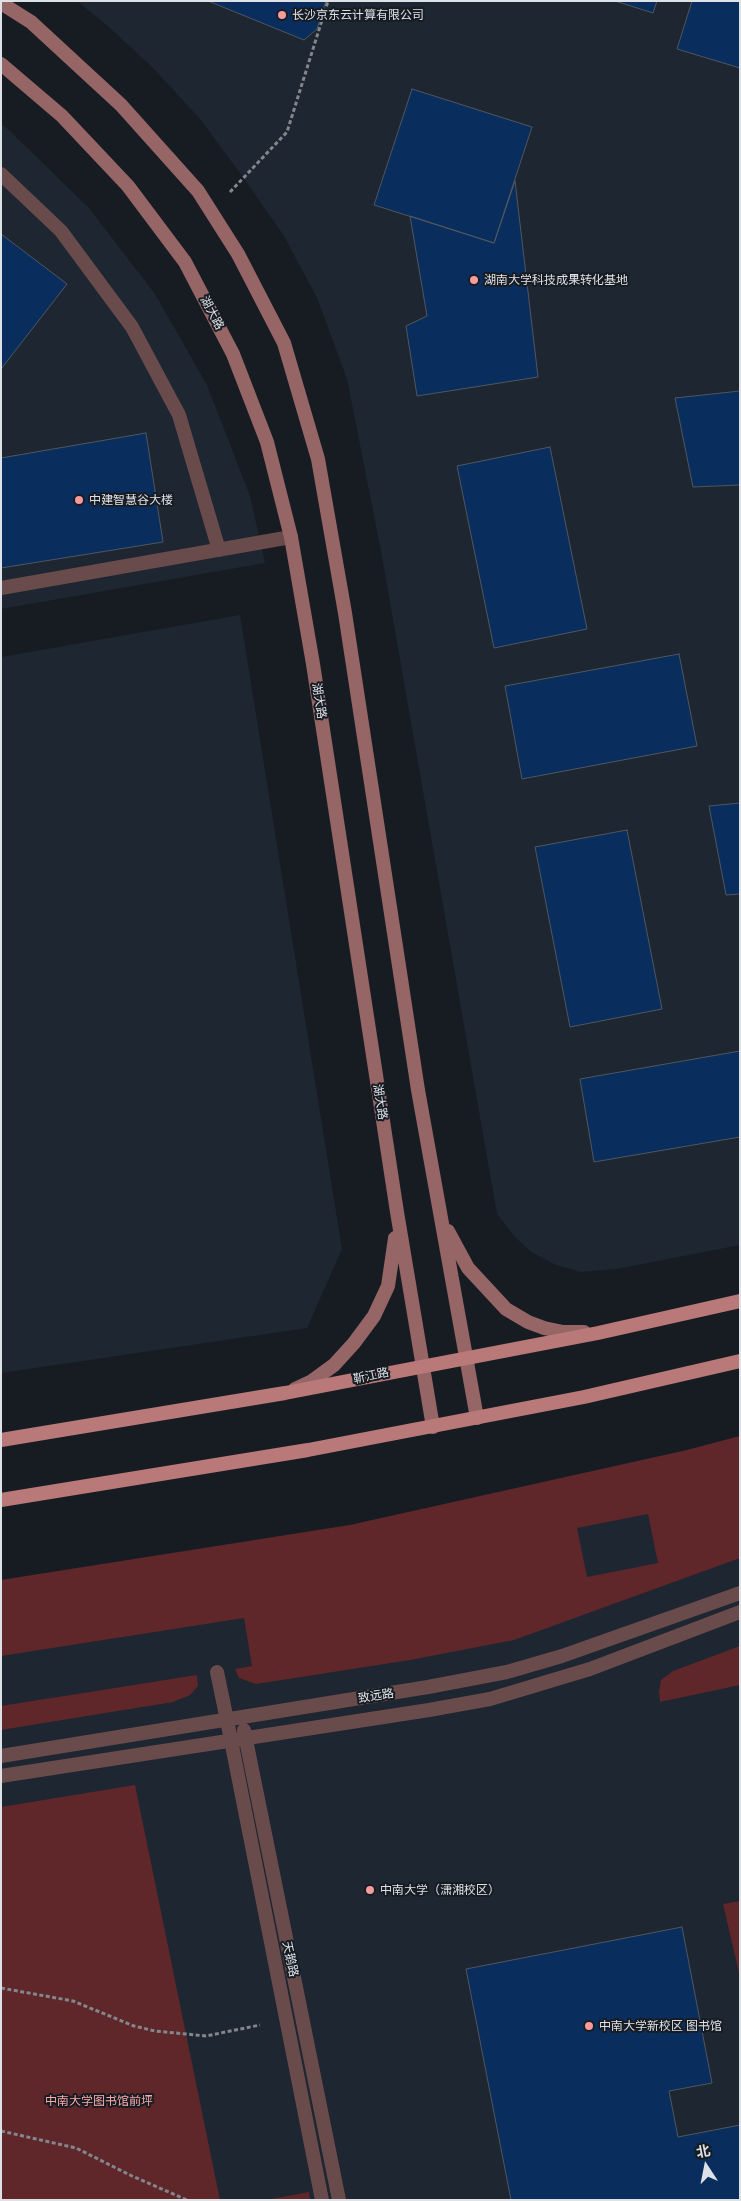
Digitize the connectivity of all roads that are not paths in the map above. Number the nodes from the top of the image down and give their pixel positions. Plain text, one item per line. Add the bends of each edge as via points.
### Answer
1 (1, 3) edge
2 (1, 64) edge
3 (1, 174) edge
4 (292, 538) junction
5 (219, 550) junction
6 (1, 588) edge
7 (438, 1206) junction
8 (397, 1212) junction
9 (740, 1301) edge
10 (598, 1333) junction
11 (465, 1358) junction
12 (740, 1361) edge
13 (422, 1366) junction
14 (285, 1393) junction
15 (477, 1418) junction
16 (433, 1427) junction
17 (1, 1440) edge
18 (1, 1500) edge
19 (740, 1593) edge
20 (740, 1612) edge
21 (217, 1672) dead end
22 (242, 1718) junction
23 (226, 1720) junction
24 (238, 1739) junction
25 (1, 1756) edge
26 (1, 1776) edge
27 (322, 2200) edge
28 (339, 2200) edge

1 - 7 main road via 31,22 121,105 198,191 238,254 284,343 318,459
2 - 4 main road, 湖大路 via 62,116 128,186 185,262 233,354 267,442
3 - 5 street via 61,231 132,327 179,415
4 - 5 street
4 - 8 main road, 湖大路
5 - 6 street
7 - 10 main road via 453,1243 468,1268 506,1309 544,1328
7 - 11 main road
8 - 13 main road, 湖大路
8 - 14 main road via 388,1286 374,1316 334,1364 312,1381
9 - 10 main road, 靳江路
10 - 11 main road, 靳江路
11 - 13 main road, 靳江路
11 - 15 main road
12 - 15 main road
13 - 14 main road, 靳江路
13 - 16 main road, 湖大路
14 - 17 main road, 靳江路
15 - 16 main road
16 - 18 main road
19 - 22 street, 致远路 via 572,1653 507,1672
20 - 24 street via 590,1669 490,1699
21 - 23 street
22 - 23 street, 致远路
22 - 24 street, 天鹅路
23 - 24 street
23 - 25 street, 致远路
24 - 26 street
24 - 27 street
24 - 28 street, 天鹅路

